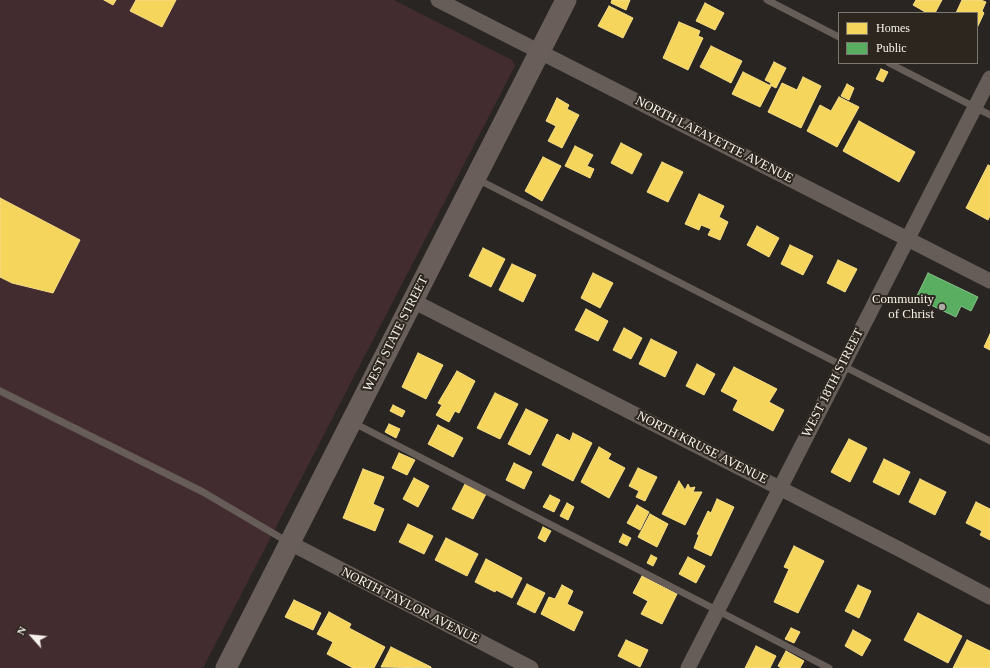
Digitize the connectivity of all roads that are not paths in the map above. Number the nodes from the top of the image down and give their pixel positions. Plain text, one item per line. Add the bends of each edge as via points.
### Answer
1 (438, 0) edge
2 (566, 0) edge
3 (767, 0) edge
4 (838, 36) edge
5 (540, 52) junction
6 (891, 64) edge
7 (990, 78) edge
8 (975, 107) junction
9 (990, 115) edge
10 (475, 178) junction
11 (908, 238) junction
12 (990, 281) edge
13 (413, 300) junction
14 (842, 366) junction
15 (0, 391) edge
16 (352, 422) junction
17 (990, 441) edge
18 (780, 488) junction
19 (290, 543) junction
20 (990, 597) edge
21 (717, 611) junction
22 (226, 668) edge
23 (531, 668) edge
24 (688, 668) edge
25 (829, 668) edge

1 - 5 street, NORTH LAFAYETTE AVENUE
2 - 5 street, WEST STATE STREET
3 - 4 lane
5 - 10 street, WEST STATE STREET
5 - 11 street, NORTH LAFAYETTE AVENUE
6 - 8 lane
7 - 8 street, WEST 18TH STREET
8 - 9 lane
8 - 11 street, WEST 18TH STREET
10 - 13 street, WEST STATE STREET
10 - 14 lane
11 - 12 street, NORTH LAFAYETTE AVENUE
11 - 14 street, WEST 18TH STREET
13 - 16 street, WEST STATE STREET
13 - 18 street, NORTH KRUSE AVENUE
14 - 17 lane
14 - 18 street, WEST 18TH STREET
15 - 19 lane via 203,492
16 - 19 street, WEST STATE STREET
16 - 21 lane
18 - 20 street, NORTH KRUSE AVENUE
18 - 21 street, WEST 18TH STREET
19 - 22 street, WEST STATE STREET
19 - 23 street, NORTH TAYLOR AVENUE
21 - 24 street, WEST 18TH STREET
21 - 25 lane

